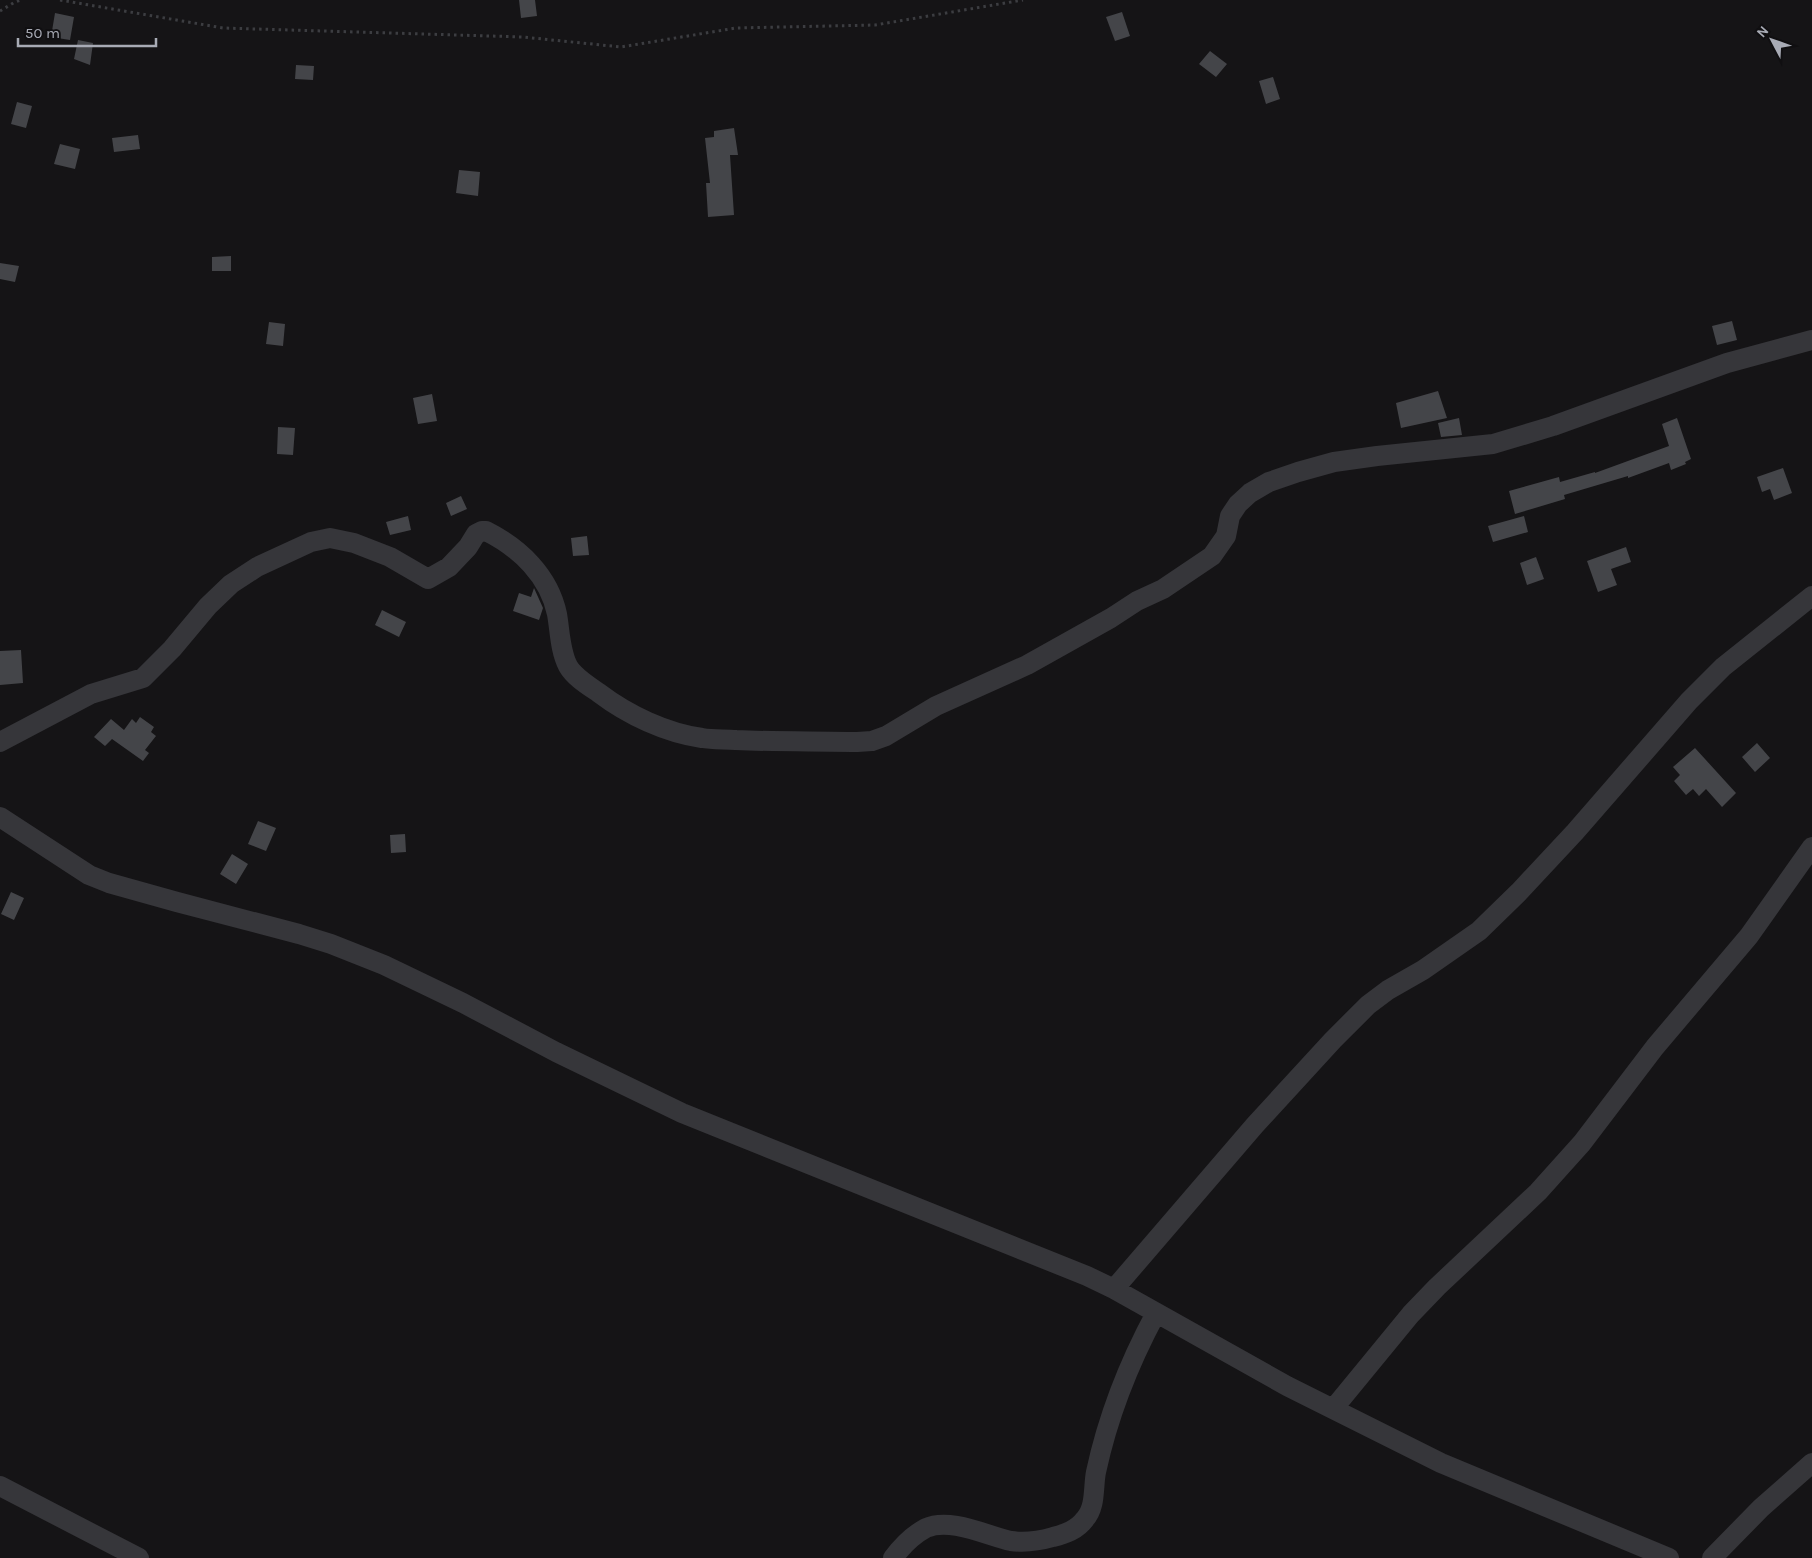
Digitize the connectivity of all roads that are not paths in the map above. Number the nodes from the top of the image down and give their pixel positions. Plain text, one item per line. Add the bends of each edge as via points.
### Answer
1 (1812, 340) edge
2 (1812, 596) edge
3 (0, 742) edge
4 (0, 817) edge
5 (1812, 847) edge
6 (1114, 1289) junction
7 (1156, 1313) junction
8 (1333, 1409) junction
9 (1812, 1463) edge
10 (0, 1486) edge
11 (139, 1558) edge
12 (892, 1558) edge
13 (1669, 1558) edge
14 (1712, 1558) edge

1 - 3 street via 1727,363 1553,426 1493,444 1334,462 1269,482 1238,504 1230,516 1226,536 1212,556 1178,580 1027,665 936,706 872,741 702,738 634,716 604,698 569,668 556,612 540,575 508,543 482,531 456,560 428,579 390,557 339,539 322,539 286,553 222,591 172,650 143,678 91,694
2 - 6 street via 1724,667 1689,701 1562,846 1479,930 1368,1005 1255,1125
4 - 6 street via 89,875 299,934 384,965 682,1113 1052,1261
5 - 8 street via 1749,936 1655,1047 1582,1143 1538,1192 1417,1308
6 - 7 street
7 - 8 street
7 - 12 street via 1126,1374 1100,1457 1091,1511 1081,1524 1064,1534 1037,1542 1013,1541 965,1527 937,1525 910,1538
8 - 13 street via 1441,1463
9 - 14 street via 1761,1508
10 - 11 street

